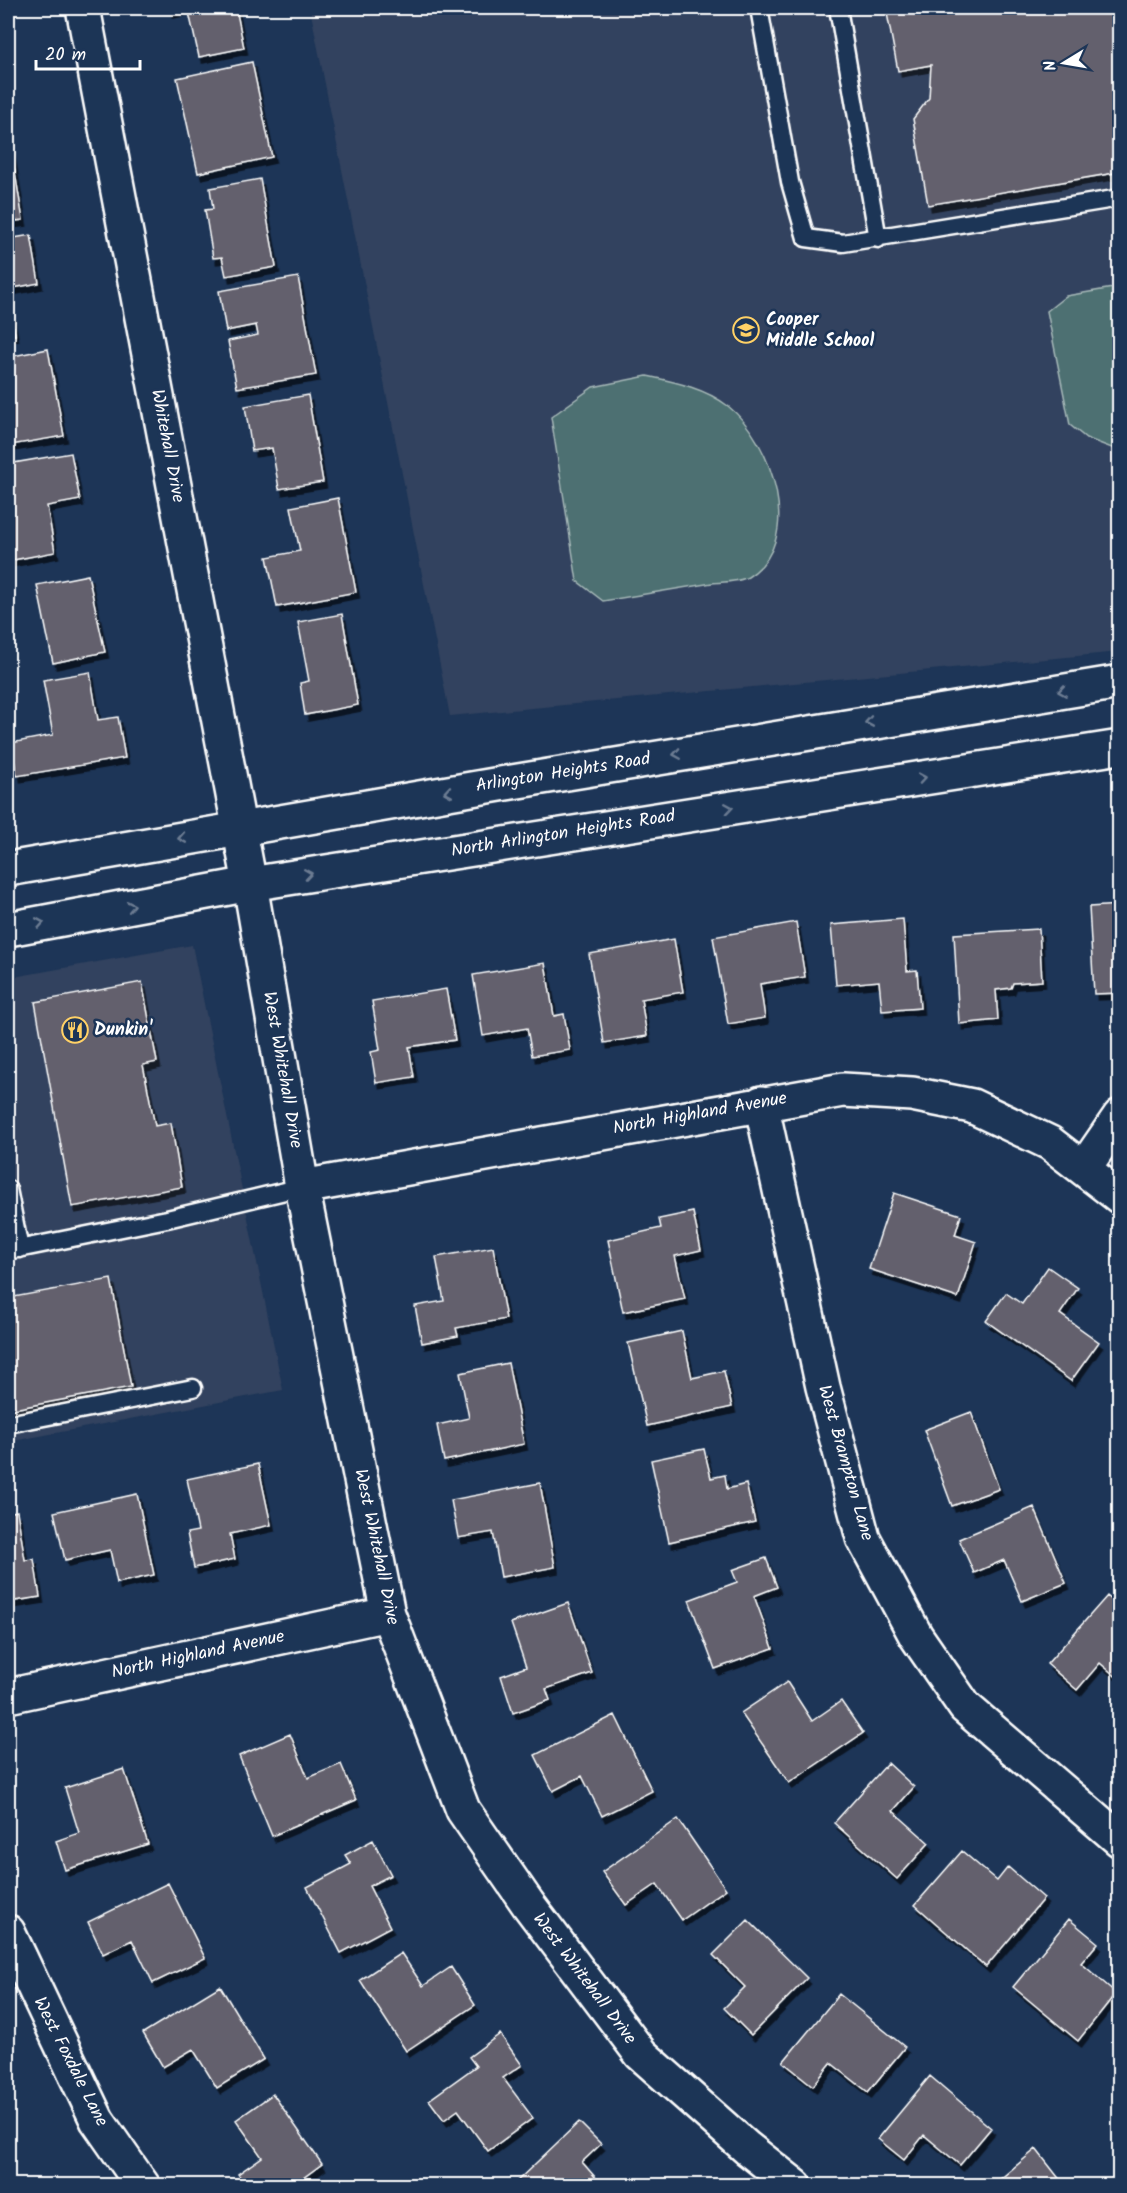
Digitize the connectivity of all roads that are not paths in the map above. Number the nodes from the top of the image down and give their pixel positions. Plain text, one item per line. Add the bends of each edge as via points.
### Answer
1 (83, 8) edge
2 (759, 8) edge
3 (838, 8) edge
4 (1119, 198) edge
5 (878, 239) junction
6 (1119, 682) edge
7 (1119, 747) edge
8 (239, 828) junction
9 (8, 869) edge
10 (250, 884) junction
11 (8, 928) edge
12 (761, 1103) junction
13 (1119, 1116) edge
14 (1084, 1168) junction
15 (302, 1187) junction
16 (8, 1190) edge
17 (1119, 1197) edge
18 (14, 1250) edge
19 (193, 1388) dead end
20 (8, 1424) edge
21 (388, 1614) junction
22 (8, 1696) edge
23 (1119, 1840) edge
24 (8, 1932) edge
25 (143, 2186) edge
26 (795, 2186) edge

1 - 8 street, Whitehall Drive
2 - 5 lane via 790,182 806,238 843,243
3 - 5 lane
4 - 5 lane
6 -> 8 street, Arlington Heights Road
10 -> 7 street, North Arlington Heights Road
8 -> 9 street, Arlington Heights Road
8 - 10 street, Whitehall Drive
11 -> 10 street, North Arlington Heights Road
10 - 15 street, West Whitehall Drive
12 - 14 street, North Highland Avenue via 843,1090 912,1094 972,1107 1050,1143
12 - 15 street, North Highland Avenue
12 - 23 street, West Brampton Lane via 823,1387 862,1538 916,1636 965,1707
13 - 14 street
14 - 17 street, North Highland Avenue
15 - 18 lane
15 - 21 street, West Whitehall Drive
16 - 18 lane
19 - 20 lane
21 - 22 street, North Highland Avenue
21 - 26 street, West Whitehall Drive via 463,1810 528,1905 641,2054
24 - 25 street, West Foxdale Lane via 97,2121

